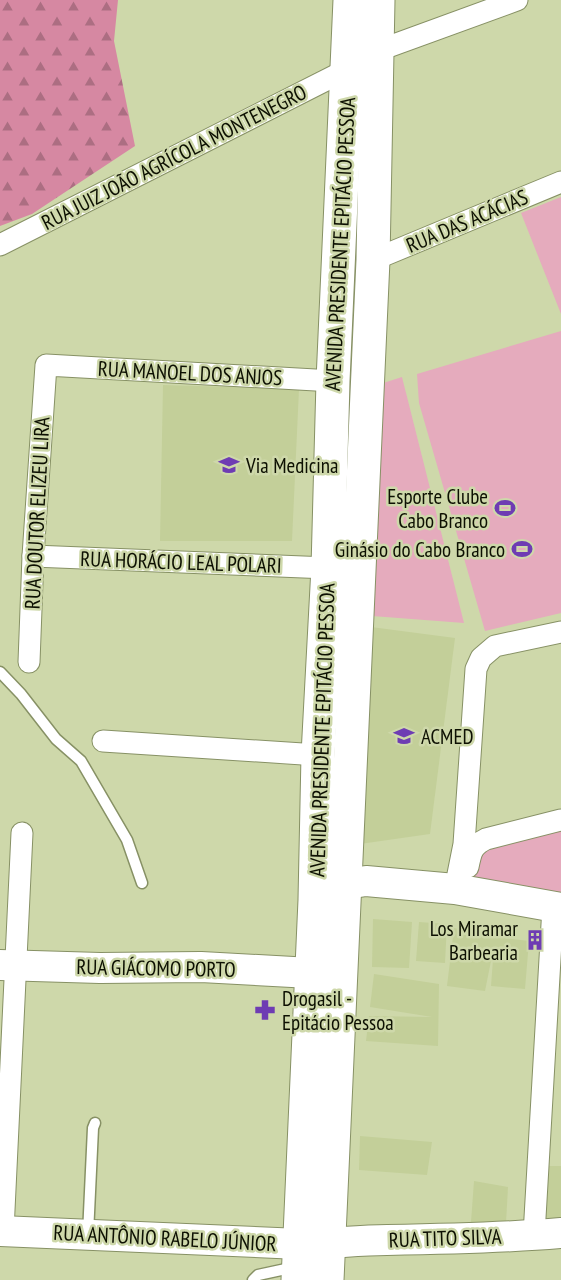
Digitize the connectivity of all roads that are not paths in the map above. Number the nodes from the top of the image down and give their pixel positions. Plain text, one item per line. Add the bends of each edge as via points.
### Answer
1 (350, 0) edge
2 (378, 0) edge
3 (517, 0) edge
4 (377, 51) junction
5 (348, 69) junction
6 (561, 182) edge
7 (0, 245) edge
8 (373, 260) junction
9 (46, 365) joint
10 (333, 381) junction
11 (33, 555) junction
12 (328, 568) junction
13 (561, 632) edge
14 (29, 662) dead end
15 (0, 672) edge
16 (103, 741) dead end
17 (318, 755) junction
18 (561, 820) edge
19 (465, 828) junction
20 (22, 833) dead end
21 (486, 839) junction
22 (142, 883) dead end
23 (345, 884) junction
24 (465, 891) junction
25 (315, 900) junction
26 (557, 908) edge
27 (8, 965) edge
28 (312, 973) junction
29 (95, 1123) dead end
30 (2, 1231) edge
31 (88, 1234) junction
32 (547, 1234) edge
33 (311, 1263) edge
34 (253, 1280) edge

1 - 5 main road, AVENIDA PRESIDENTE EPITÁCIO PESSOA
2 - 4 main road, AVENIDA PRESIDENTE EPITÁCIO PESSOA
3 - 4 street
4 - 8 main road, AVENIDA PRESIDENTE EPITÁCIO PESSOA
5 - 7 street, RUA JUIZ JOÃO AGRÍCOLA MONTENEGRO
5 - 10 main road, AVENIDA PRESIDENTE EPITÁCIO PESSOA
6 - 8 street, RUA DAS ACÁCIAS
8 - 23 main road, AVENIDA PRESIDENTE EPITÁCIO PESSOA
9 - 10 street, RUA MANOEL DOS ANJOS
9 - 11 street, RUA DOUTOR ELIZEU LIRA
10 - 12 main road, AVENIDA PRESIDENTE EPITÁCIO PESSOA
11 - 12 street, RUA HORÁCIO LEAL POLARI
11 - 14 street, RUA DOUTOR ELIZEU LIRA
12 - 17 main road, AVENIDA PRESIDENTE EPITÁCIO PESSOA
13 - 19 street via 495,646 481,658 474,683
15 - 22 lane via 56,739 81,761 127,840
16 - 17 street
17 - 25 main road, AVENIDA PRESIDENTE EPITÁCIO PESSOA
18 - 21 street
19 - 21 street
19 - 24 street
20 - 27 street
21 - 24 street via 475,844
23 - 24 street via 366,881
23 - 25 street
23 - 33 main road, AVENIDA PRESIDENTE EPITÁCIO PESSOA
24 - 26 street
25 - 28 main road, AVENIDA PRESIDENTE EPITÁCIO PESSOA
26 - 32 street
27 - 28 street, RUA GIÁCOMO PORTO via 201,967
27 - 30 street
28 - 33 main road, AVENIDA PRESIDENTE EPITÁCIO PESSOA
29 - 31 lane
30 - 31 street, RUA ANTÔNIO RABELO JÚNIOR
31 - 33 street, RUA ANTÔNIO RABELO JÚNIOR
32 - 33 street, RUA TITO SILVA via 360,1241
33 - 34 lane via 258,1275

